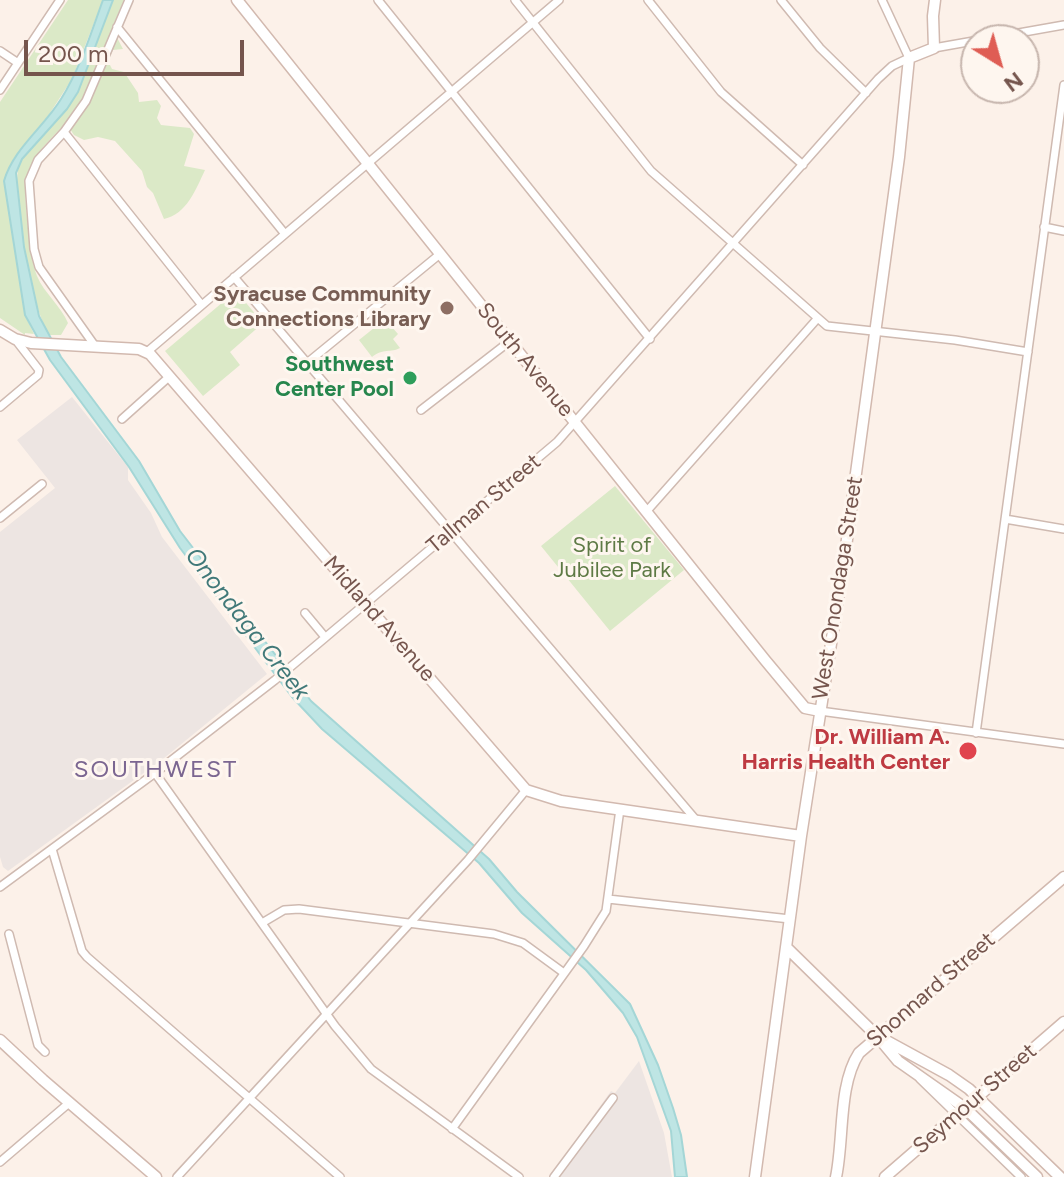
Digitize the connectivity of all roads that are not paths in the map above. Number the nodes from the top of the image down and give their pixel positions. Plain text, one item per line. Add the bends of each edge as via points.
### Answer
1 (60, 0) edge
2 (129, 0) edge
3 (378, 0) edge
4 (515, 0) edge
5 (559, 0) edge
6 (648, 0) edge
7 (781, 0) edge
8 (882, 0) edge
9 (935, 0) edge
10 (244, 3) edge
11 (533, 22) junction
12 (1064, 25) edge
13 (117, 27) junction
14 (934, 48) junction
15 (0, 51) edge
16 (909, 58) junction
17 (18, 63) junction
18 (1064, 85) edge
19 (0, 90) edge
20 (451, 91) junction
21 (866, 93) junction
22 (64, 132) junction
23 (367, 162) junction
24 (803, 165) junction
25 (1044, 227) junction
26 (1064, 231) edge
27 (285, 234) junction
28 (733, 244) junction
29 (440, 254) junction
30 (234, 277) junction
31 (201, 304) junction
32 (817, 319) junction
33 (0, 330) edge
34 (874, 333) junction
35 (15, 339) junction
36 (650, 339) junction
37 (510, 341) junction
38 (95, 346) junction
39 (147, 352) junction
40 (1028, 352) junction
41 (307, 363) junction
42 (170, 376) junction
43 (0, 407) edge
44 (421, 410) dead end
45 (122, 419) dead end
46 (576, 423) junction
47 (42, 484) dead end
48 (646, 512) junction
49 (0, 518) edge
50 (1005, 519) junction
51 (1064, 529) edge
52 (451, 532) junction
53 (366, 603) junction
54 (305, 613) dead end
55 (325, 637) junction
56 (820, 711) junction
57 (976, 733) junction
58 (1064, 744) edge
59 (155, 773) junction
60 (526, 790) junction
61 (620, 809) junction
62 (696, 820) junction
63 (801, 836) junction
64 (52, 849) junction
65 (1064, 877) edge
66 (0, 887) edge
67 (608, 899) junction
68 (790, 919) junction
69 (262, 923) junction
70 (409, 923) junction
71 (9, 934) dead end
72 (787, 948) junction
73 (564, 973) junction
74 (326, 1013) junction
75 (1064, 1022) edge
76 (878, 1037) junction
77 (0, 1040) edge
78 (45, 1052) dead end
79 (978, 1096) junction
80 (249, 1097) junction
81 (613, 1098) dead end
82 (69, 1103) junction
83 (961, 1112) junction
84 (452, 1129) junction
85 (0, 1162) edge
86 (1060, 1175) edge
87 (156, 1177) edge
88 (177, 1177) edge
89 (340, 1177) edge
90 (519, 1177) edge
91 (554, 1177) edge
92 (755, 1177) edge
93 (836, 1177) edge
94 (885, 1177) edge
95 (1021, 1177) edge
96 (1037, 1177) edge

1 - 17 street
2 - 13 street
3 - 20 street
4 - 11 street
5 - 11 street
6 - 24 street via 721,92
7 - 21 street
8 - 16 street
9 - 14 main road
10 - 23 main road, South Avenue
11 - 20 street
11 - 28 street via 651,171
12 - 14 street
13 - 22 street via 86,101
13 - 27 street
14 - 16 main road
15 - 17 street
16 - 21 street, Tallman Street via 892,66
16 - 34 main road, West Onondaga Street
17 - 19 street
18 - 25 street
20 - 23 street
20 - 36 street
21 - 24 street, Tallman Street
22 - 31 street
22 - 38 street via 31,175 34,249 39,267
23 - 27 street
23 - 29 main road, South Avenue
24 - 28 street, Tallman Street
25 - 26 street
25 - 40 street
27 - 30 street
28 - 32 street
28 - 36 street, Tallman Street
29 - 37 main road, South Avenue
29 - 41 street
30 - 31 street
30 - 41 street
31 - 39 street
32 - 34 street via 832,328
32 - 48 street
33 - 35 main road
34 - 40 street
34 - 56 main road, West Onondaga Street
35 - 38 main road
35 - 43 street via 38,375
36 - 46 street, Tallman Street
37 - 44 street
37 - 46 main road, South Avenue
38 - 39 main road
39 - 42 main road, Midland Avenue
40 - 50 street
41 - 52 street
42 - 45 street
42 - 53 main road, Midland Avenue
46 - 48 main road, South Avenue
46 - 52 street, Tallman Street
47 - 49 street
48 - 56 main road, South Avenue via 803,706
50 - 51 street
50 - 57 street
52 - 53 street, Tallman Street
52 - 62 street
53 - 55 street, Tallman Street
53 - 60 main road, Midland Avenue
54 - 55 street
55 - 59 street, Tallman Street
56 - 57 street
56 - 63 main road, West Onondaga Street
57 - 58 street
59 - 64 street, Tallman Street
59 - 69 street
60 - 61 main road
60 - 70 street
61 - 62 main road
61 - 67 street
62 - 63 main road
63 - 68 main road, West Onondaga Street
64 - 66 street, Tallman Street
64 - 80 street via 82,951
65 - 76 main road, Shonnard Street
67 - 68 street
67 - 73 street via 606,911
68 - 72 main road, West Onondaga Street
69 - 70 street via 289,909
69 - 74 street
70 - 73 street via 509,937
70 - 74 street
71 - 78 street via 38,1045
72 - 76 main road
72 - 92 main road, West Onondaga Street
73 - 84 street
74 - 80 street
74 - 84 street via 371,1069
75 - 79 main road, Seymour Street
76 - 79 main road
76 - 83 main road via 898,1061
76 - 93 main road, Shonnard Street via 859,1053 851,1071
77 - 82 main road
79 - 83 main road, Seymour Street
79 - 86 main road
80 - 88 street
80 - 89 street
81 - 91 street
82 - 85 street
82 - 87 main road
83 - 94 main road, Seymour Street
83 - 95 street
83 - 96 main road
84 - 90 street

